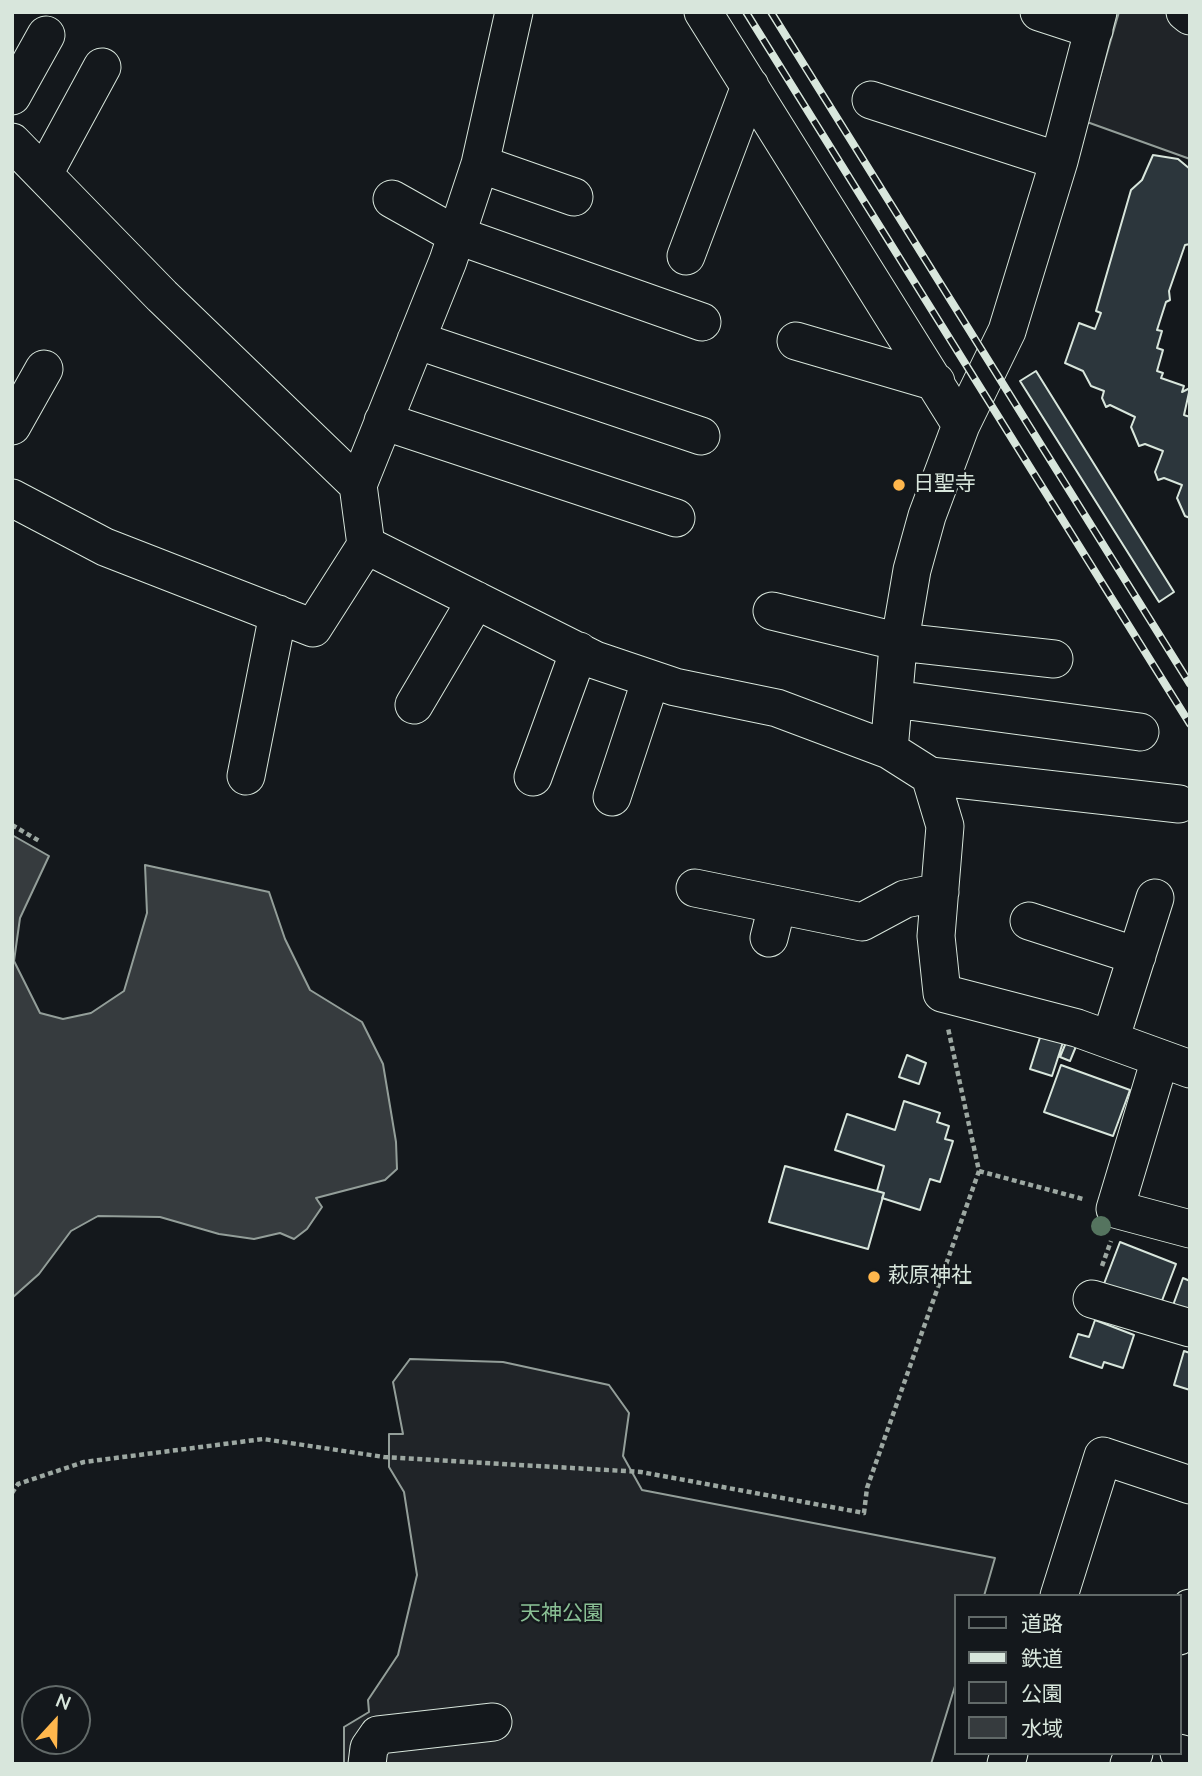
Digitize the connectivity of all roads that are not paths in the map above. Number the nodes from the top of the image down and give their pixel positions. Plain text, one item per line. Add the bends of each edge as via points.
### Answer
1 (514, 12) edge
2 (703, 12) edge
3 (1039, 12) edge
4 (1185, 12) edge
5 (1190, 16) edge
6 (1096, 21) edge
7 (46, 35) dead end
8 (102, 67) dead end
9 (750, 86) junction
10 (12, 96) edge
11 (871, 100) dead end
12 (12, 142) edge
13 (1059, 161) junction
14 (480, 164) junction
15 (45, 172) junction
16 (574, 197) dead end
17 (392, 200) dead end
18 (456, 236) junction
19 (686, 256) dead end
20 (702, 322) dead end
21 (416, 340) junction
22 (796, 341) dead end
23 (44, 369) dead end
24 (936, 382) junction
25 (383, 421) junction
26 (12, 425) edge
27 (961, 425) junction
28 (701, 436) dead end
29 (358, 485) junction
30 (12, 498) edge
31 (676, 518) dead end
32 (366, 545) junction
33 (477, 600) junction
34 (772, 611) dead end
35 (278, 614) junction
36 (900, 642) junction
37 (579, 651) junction
38 (1054, 659) dead end
39 (651, 679) junction
40 (894, 699) junction
41 (414, 705) dead end
42 (1140, 732) dead end
43 (889, 750) junction
44 (246, 776) dead end
45 (930, 776) junction
46 (533, 777) dead end
47 (611, 797) dead end
48 (1179, 804) dead end
49 (695, 888) dead end
50 (940, 892) junction
51 (1155, 898) dead end
52 (1029, 921) dead end
53 (1137, 956) junction
54 (1110, 1040) junction
55 (1175, 1064) edge
56 (1190, 1229) edge
57 (1092, 1299) road end
58 (1190, 1328) edge
59 (1190, 1485) edge
60 (1060, 1594) edge
61 (1190, 1608) edge
62 (1181, 1631) edge
63 (493, 1722) dead end
64 (367, 1764) edge

1 - 14 street
2 - 9 street
3 - 6 street
4 - 5 street
6 - 13 street
7 - 10 street
8 - 15 street
9 - 19 street
9 - 24 street
11 - 13 street
12 - 15 street
13 - 27 street via 1007,331
14 - 16 street
14 - 18 street
15 - 29 street via 162,296
17 - 18 street
18 - 20 street
18 - 21 street
21 - 25 street
21 - 28 street
22 - 24 street
23 - 26 street
24 - 27 street
25 - 29 street
25 - 31 street
27 - 36 street via 927,516
29 - 32 street
30 - 35 street via 105,547
32 - 33 street
32 - 35 street via 313,628
33 - 37 street
33 - 41 street
34 - 36 street
35 - 44 street
36 - 38 street
36 - 40 street
37 - 39 street
37 - 46 street
39 - 43 street via 776,708
39 - 47 street
40 - 42 street
40 - 43 street
43 - 45 street
45 - 48 street
45 - 50 street via 945,826
49 - 50 street via 773,922 862,922 905,899
50 - 54 street via 936,936 942,993
51 - 53 street
52 - 53 street
53 - 54 street
54 - 55 street
55 - 56 street via 1118,1210
57 - 58 street
59 - 60 street via 1102,1456
61 - 62 street
63 - 64 street via 378,1735 369,1748

